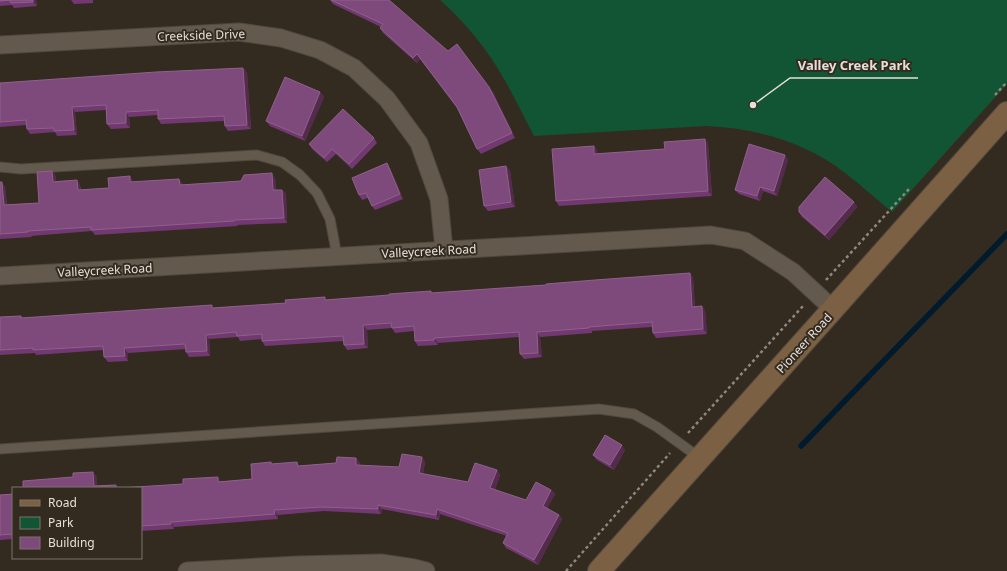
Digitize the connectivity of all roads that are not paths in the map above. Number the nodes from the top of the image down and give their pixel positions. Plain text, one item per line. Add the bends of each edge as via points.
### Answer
1 (0, 45) edge
2 (999, 106) edge
3 (0, 167) edge
4 (444, 250) junction
5 (337, 256) junction
6 (0, 276) edge
7 (833, 309) junction
8 (0, 450) edge
9 (700, 458) junction
10 (298, 568) edge
11 (187, 571) edge
12 (426, 571) edge
13 (599, 571) edge

1 - 4 street, Creekside Drive via 239,32 281,38 320,50 354,68 388,100 419,143 439,199
2 - 7 main road, Pioneer Road
3 - 5 lane via 22,169 257,155 282,162 317,192 330,219
4 - 5 street, Valleycreek Road
4 - 7 street, Valleycreek Road via 710,235 745,241 793,272
5 - 6 street, Valleycreek Road
7 - 9 main road, Pioneer Road
8 - 9 lane via 600,409 634,414
9 - 13 main road, Pioneer Road
10 - 11 street
10 - 12 street via 381,563

